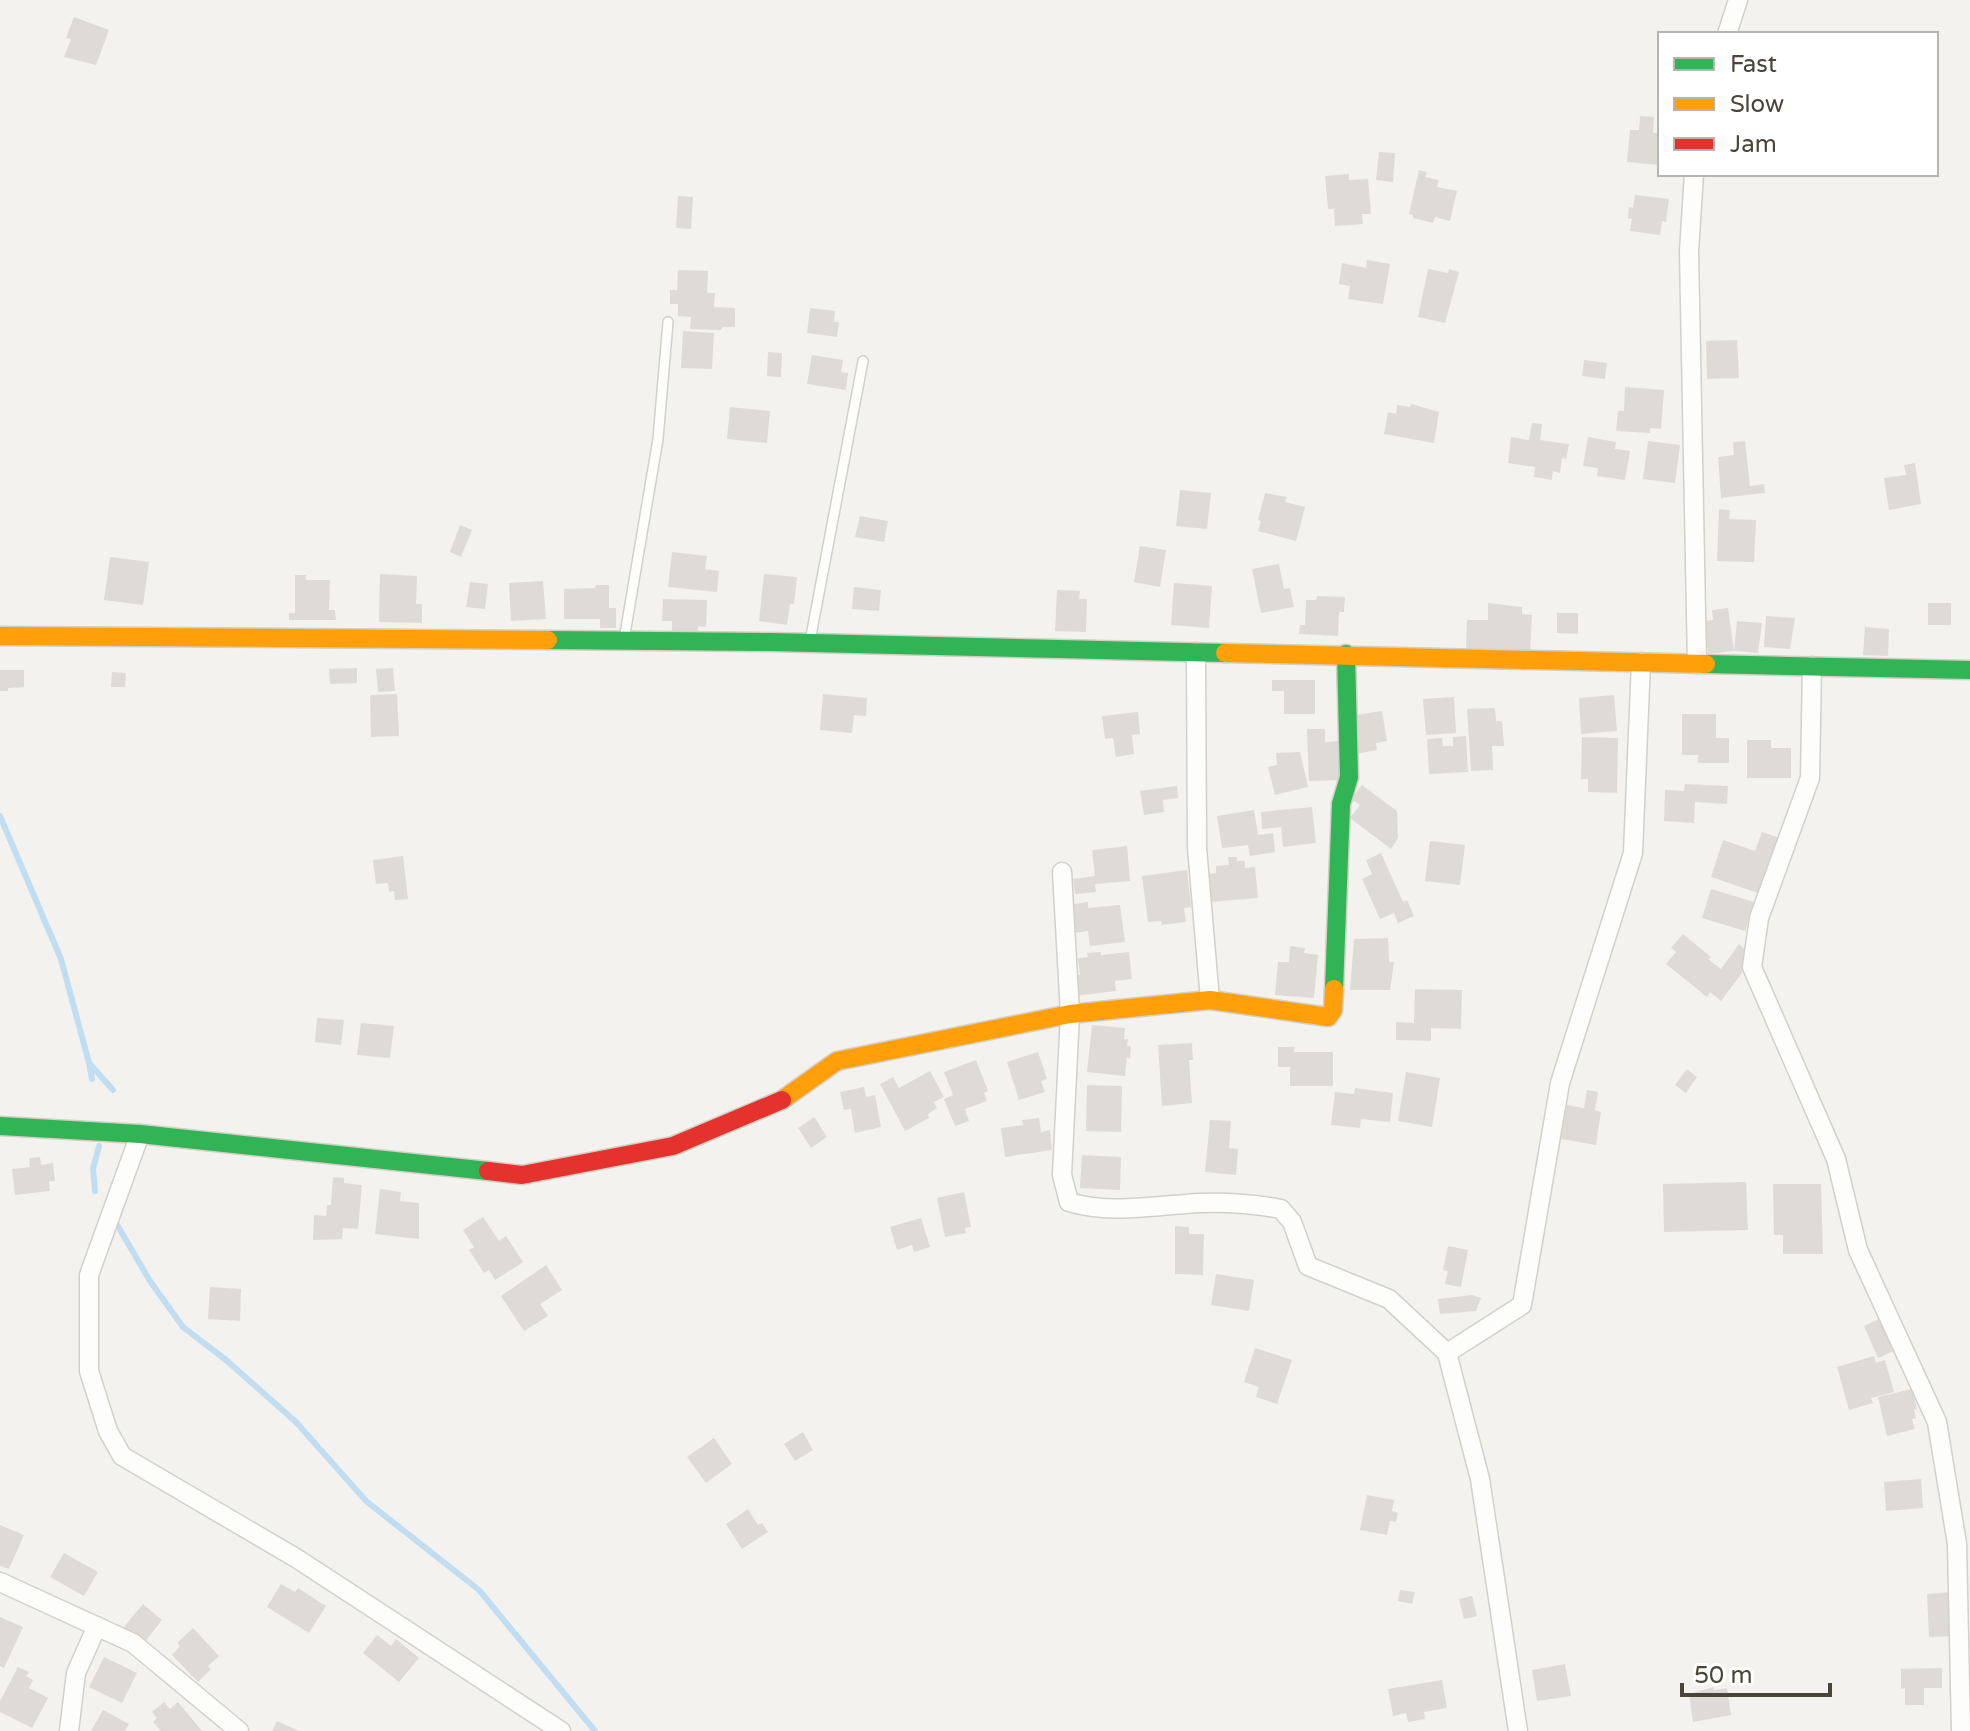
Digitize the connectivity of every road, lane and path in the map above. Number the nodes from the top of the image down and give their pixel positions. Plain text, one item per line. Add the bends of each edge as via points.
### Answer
1 (1738, 0) edge
2 (1728, 32) edge
3 (1694, 176) edge
4 (668, 322) dead end
5 (863, 361) dead end
6 (0, 636) edge
7 (623, 641) junction
8 (810, 643) junction
9 (1196, 652) junction
10 (1346, 654) junction
11 (1641, 662) junction
12 (1697, 664) junction
13 (1812, 666) junction
14 (1970, 670) edge
15 (1062, 872) dead end
16 (1210, 1000) junction
17 (1070, 1014) junction
18 (0, 1126) edge
19 (140, 1134) junction
20 (1447, 1353) junction
21 (0, 1582) edge
22 (97, 1626) junction
23 (69, 1731) edge
24 (239, 1731) edge
25 (561, 1731) edge
26 (1518, 1731) edge
27 (1961, 1731) edge

1 - 2 street
3 - 12 street via 1689,251
4 - 7 lane via 658,439
5 - 8 lane
6 - 7 street
7 - 8 street
8 - 9 street
9 - 10 street
9 - 16 street via 1197,848
10 - 11 street
10 - 16 street via 1349,777 1341,804 1333,1010 1328,1017
11 - 12 street
11 - 20 street via 1633,853 1560,1083 1522,1305
12 - 13 street
13 - 14 street
13 - 27 street via 1810,778 1759,918 1752,967 1836,1159 1858,1250 1937,1422 1957,1544
15 - 17 street
16 - 17 street
17 - 19 street via 837,1061 775,1105 673,1146 522,1175
17 - 20 street via 1062,1175 1069,1202 1102,1209 1239,1203 1281,1209 1292,1222 1308,1266 1389,1299
18 - 19 street
19 - 25 street via 89,1275 89,1371 108,1431 122,1456 296,1558
20 - 26 street via 1480,1479
21 - 22 street
22 - 23 street via 76,1673
22 - 24 street via 133,1643

